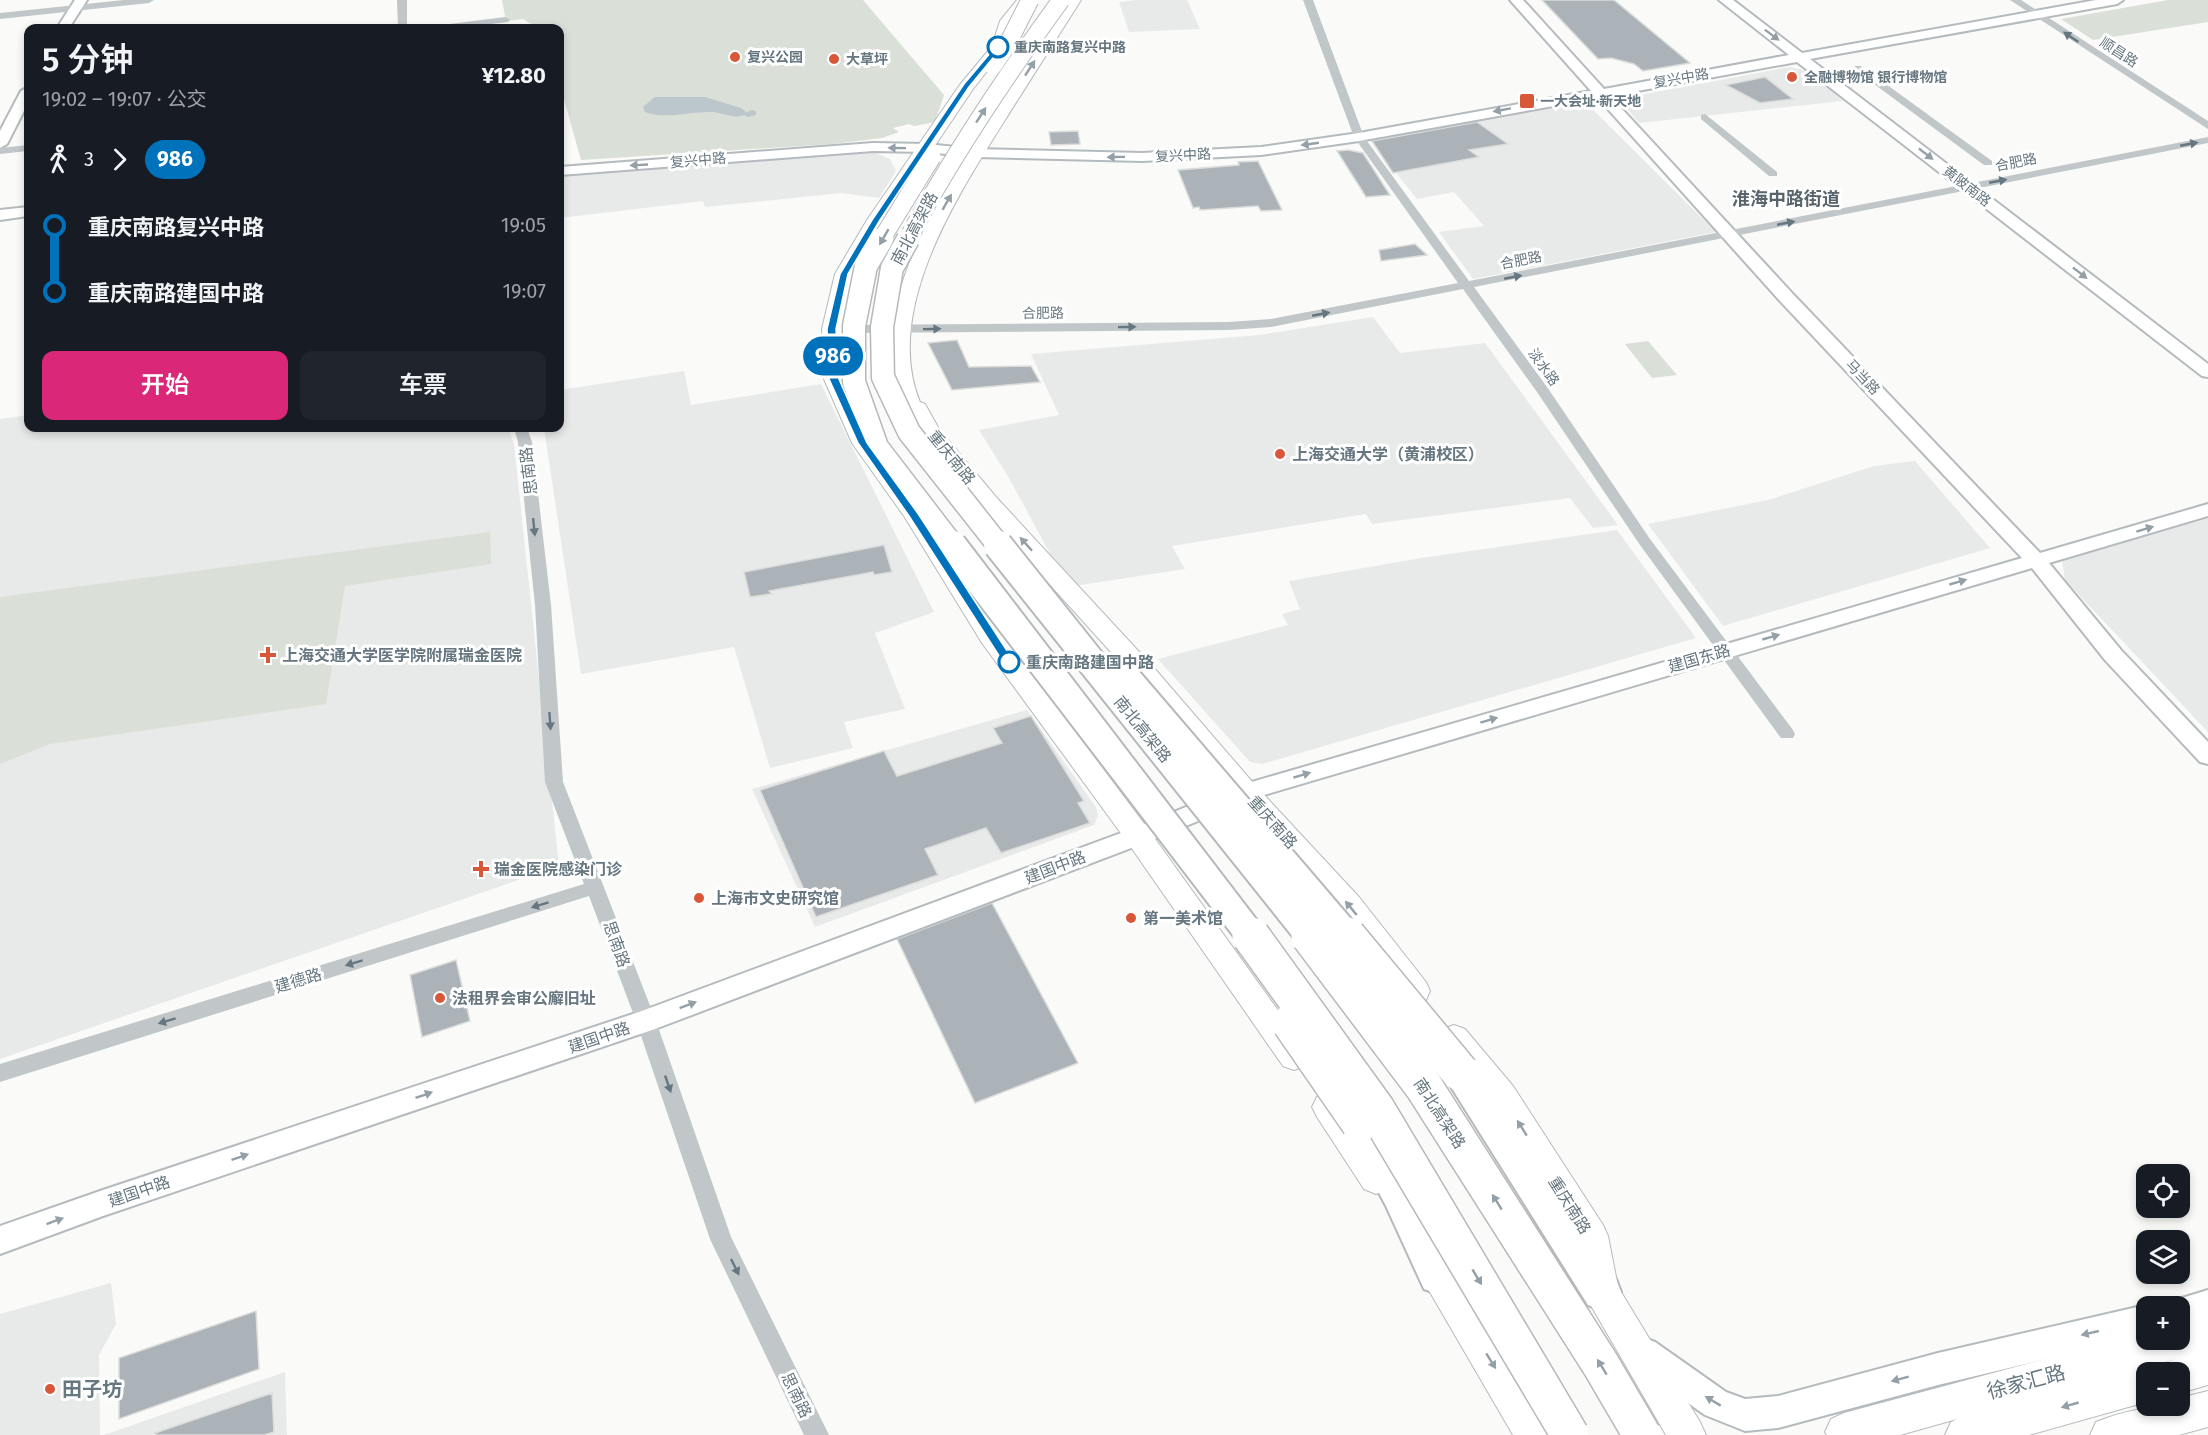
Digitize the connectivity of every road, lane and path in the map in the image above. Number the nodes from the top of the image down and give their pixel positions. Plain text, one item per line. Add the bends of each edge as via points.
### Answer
1 (149, 0) edge
2 (402, 0) edge
3 (1061, 0) edge
4 (1074, 0) edge
5 (1308, 0) edge
6 (1516, 0) edge
7 (1725, 0) edge
8 (2014, 0) edge
9 (2077, 0) edge
10 (2117, 0) edge
11 (79, 3) edge
12 (1029, 4) edge
13 (2032, 11) junction
14 (0, 16) edge
15 (506, 20) dead end
16 (66, 24) edge
17 (403, 24) edge
18 (474, 24) edge
19 (1003, 47) junction
20 (1799, 57) junction
21 (1858, 68) dead end
22 (1601, 92) junction
23 (24, 99) edge
24 (1704, 117) dead end
25 (2208, 126) edge
26 (1359, 136) junction
27 (2208, 140) edge
28 (0, 144) edge
29 (24, 148) edge
30 (926, 148) junction
31 (0, 151) edge
32 (976, 153) junction
33 (1988, 163) dead end
34 (564, 171) edge
35 (1773, 174) dead end
36 (1968, 187) junction
37 (24, 212) edge
38 (0, 215) edge
39 (1729, 234) junction
40 (1468, 285) junction
41 (832, 329) junction
42 (903, 329) junction
43 (2208, 372) edge
44 (521, 432) edge
45 (2208, 510) edge
46 (990, 535) junction
47 (2036, 560) junction
48 (991, 599) junction
49 (1725, 650) junction
50 (1787, 734) dead end
51 (2208, 756) edge
52 (1234, 797) junction
53 (1192, 815) joint
54 (1150, 831) junction
55 (596, 887) junction
56 (645, 1021) junction
57 (0, 1073) edge
58 (0, 1240) edge
59 (1438, 1276) junction
60 (1602, 1292) junction
61 (2208, 1305) edge
62 (2190, 1310) edge
63 (2136, 1322) edge
64 (2208, 1333) edge
65 (1631, 1344) junction
66 (2208, 1367) edge
67 (2190, 1372) edge
68 (2136, 1387) edge
69 (2208, 1409) edge
70 (1525, 1428) edge
71 (1844, 1432) dead end
72 (817, 1435) edge
73 (1570, 1435) edge
74 (1636, 1435) edge
75 (1642, 1435) edge
76 (1687, 1435) edge
77 (1704, 1435) edge
78 (1964, 1435) edge
79 (2109, 1435) edge

1 - 11 street
2 - 17 street
46 -> 3 highway, 南北高架路, bridge via 909,432 883,377 882,327 892,268 940,179 1012,67
32 -> 4 main road, 重庆南路
5 - 26 street, 淡水路
6 - 22 street, 马当路
7 -> 20 street, 黄陂南路
8 - 13 street, 顺昌路
9 - 13 street, 复兴中路
10 - 13 street, 复兴中路
11 - 14 street
11 - 16 street
12 - 19 highway, 南北高架路, bridge
12 - 19 main road via 1006,21
13 - 20 street, 复兴中路
25 -> 13 street, 顺昌路
15 - 18 street
19 - 30 main road via 967,86
19 -> 48 highway, 南北高架路, bridge via 866,266 854,326 854,382 876,447
20 - 22 street, 复兴中路
20 -> 36 street, 黄陂南路
21 - 33 street
22 -> 26 street, 复兴中路
22 - 39 street, 马当路
23 - 28 street
24 - 35 street
26 -> 32 street, 复兴中路 via 1261,151 1142,157
26 - 40 street, 淡水路
36 -> 27 street, 合肥路
29 - 31 street
30 - 32 street, 复兴中路
30 -> 34 street, 复兴中路 via 873,147
30 - 41 main road via 844,274
42 -> 32 main road, 重庆南路 via 920,256
39 -> 36 street, 合肥路
36 -> 43 street, 黄陂南路
37 - 38 street
40 -> 39 street, 合肥路
39 - 47 street, 马当路
42 -> 40 street, 合肥路 via 1250,325
40 - 49 street, 淡水路 via 1645,542
41 - 42 street, 合肥路
41 - 54 main road via 834,379 862,443 914,515 991,637
42 - 52 main road, 重庆南路 via 900,360 908,408 936,458 991,533
44 -> 55 street, 思南路 via 543,605 554,782
47 -> 45 street, 建国东路
60 -> 46 highway, bridge via 1460,1072 1082,626
75 -> 46 highway, 南北高架路, bridge via 1418,1078 1337,969
49 -> 47 street, 建国东路
47 - 51 street, 马当路 via 2113,655
48 - 59 highway, bridge via 1023,664 1258,975 1360,1123
48 -> 73 highway, 南北高架路, bridge via 1260,948 1376,1108
49 - 50 street, 淡水路
52 -> 49 street, 建国东路
52 - 53 street, 建国东路
60 -> 52 main road, 重庆南路 via 1591,1236 1502,1096 1349,905
53 - 54 street, 建国中路
56 -> 54 street, 建国中路
54 - 59 main road
55 - 56 street, 思南路
55 -> 57 street, 建德路
58 -> 56 street, 建国中路
56 -> 72 street, 思南路 via 722,1239
59 -> 70 main road
60 - 65 main road, 重庆南路
61 - 62 street
63 -> 65 street via 1778,1412 1745,1415 1716,1404
64 - 71 main road, 徐家汇路
65 - 74 main road via 1637,1387
65 - 76 main road, 重庆南路
65 - 77 main road
66 - 67 main road
68 -> 78 main road, 徐家汇路
69 - 79 main road

